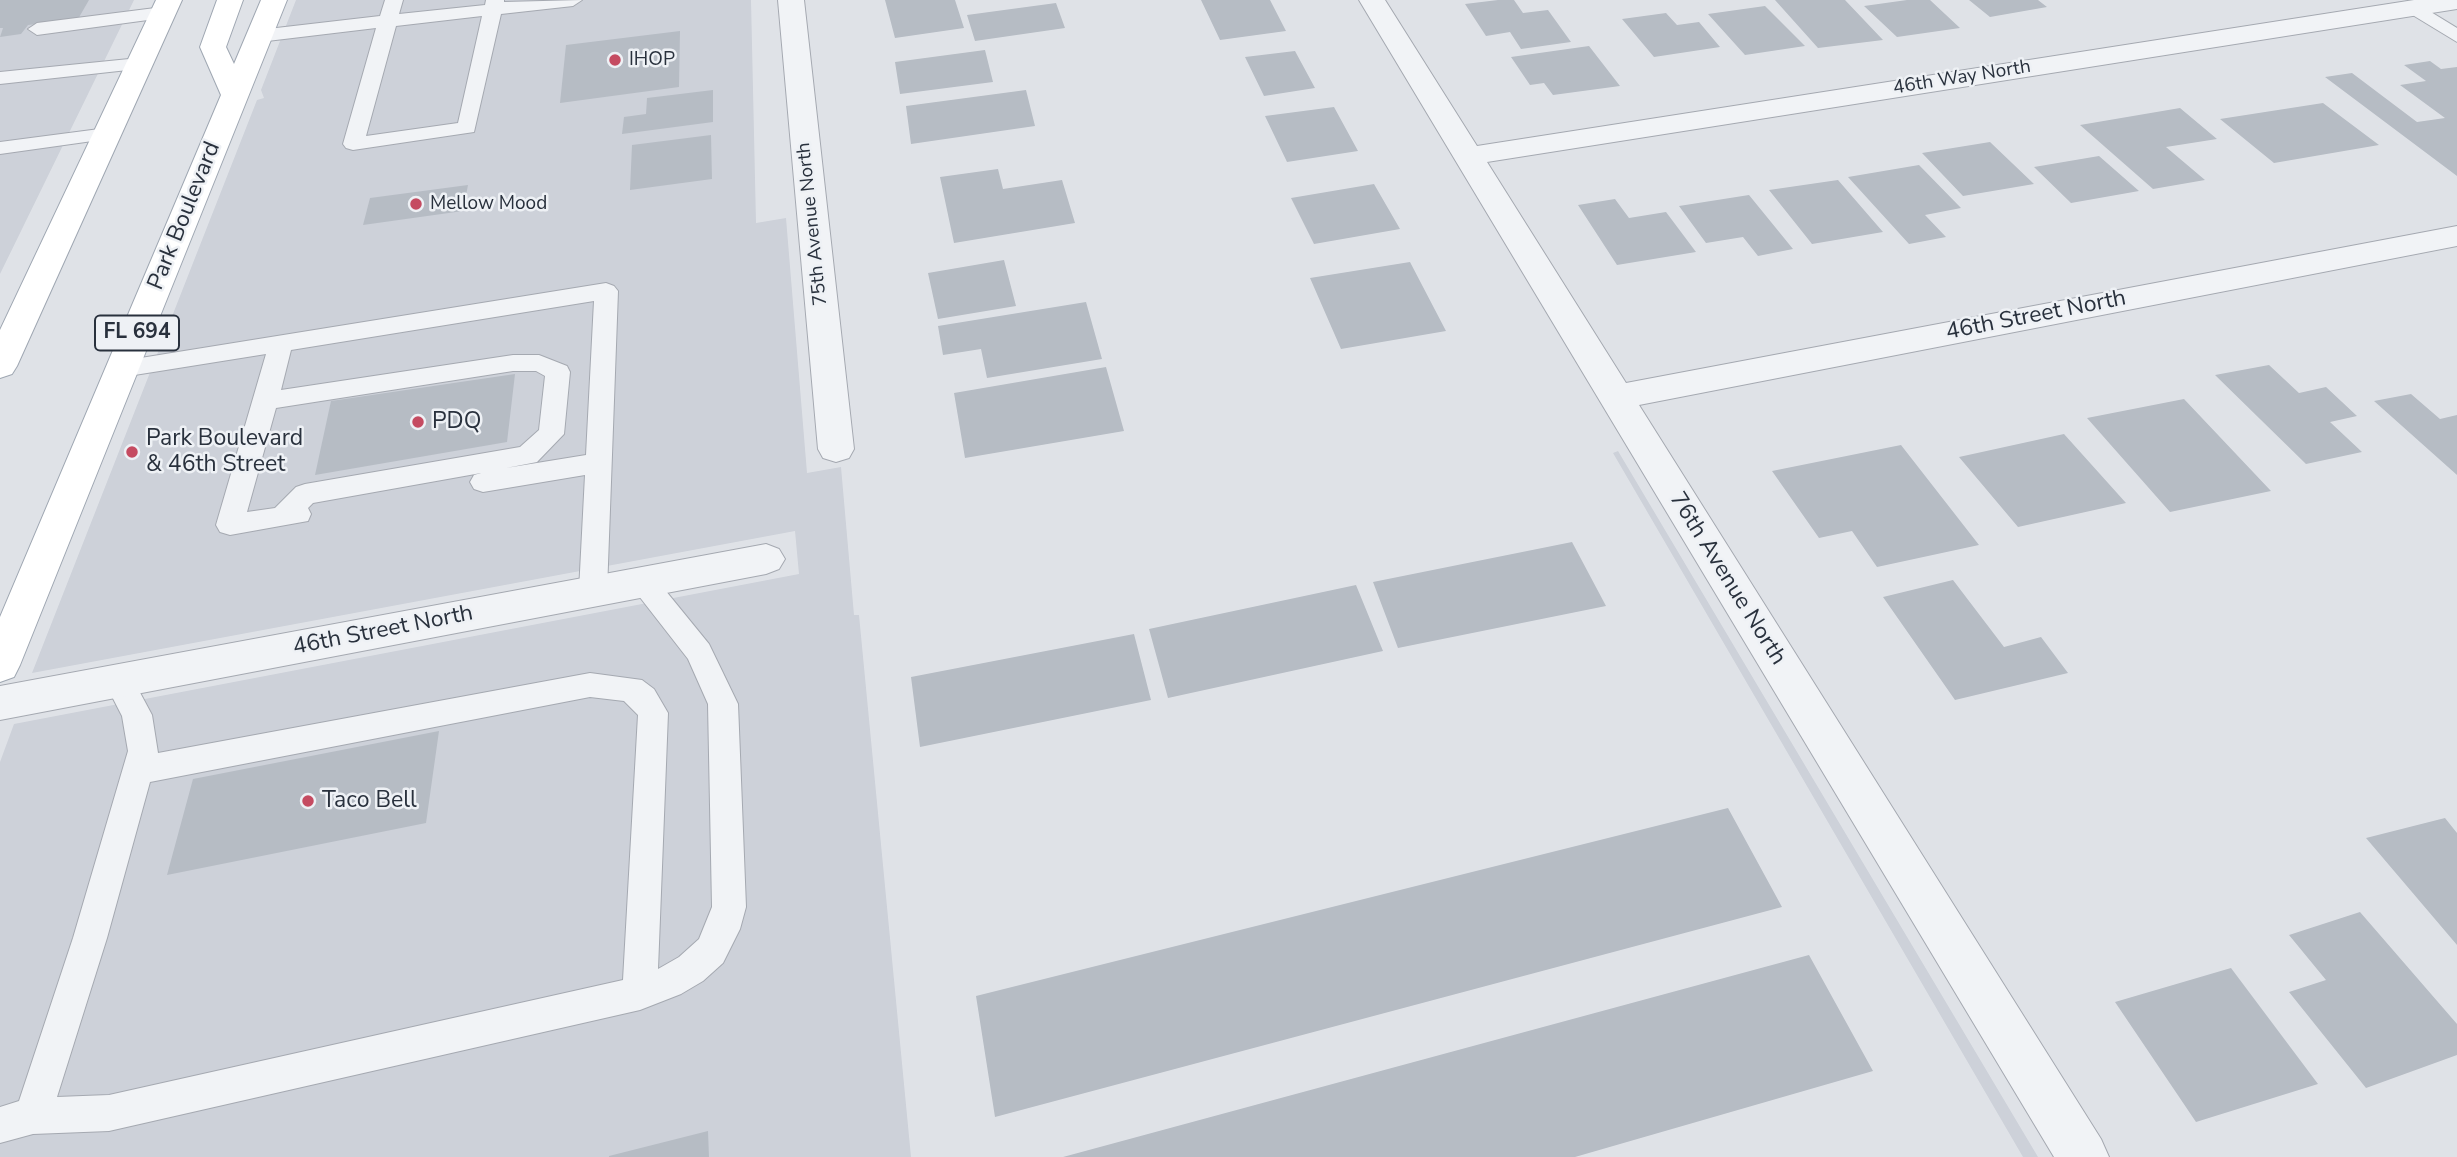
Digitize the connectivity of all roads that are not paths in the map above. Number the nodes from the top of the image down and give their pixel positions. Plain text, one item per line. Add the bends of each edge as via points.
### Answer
1 (104, 0) edge
2 (230, 0) edge
3 (274, 0) edge
4 (394, 0) edge
5 (573, 0) edge
6 (791, 0) edge
7 (1372, 0) edge
8 (2457, 1) edge
9 (494, 4) edge
10 (166, 7) edge
11 (2413, 8) junction
12 (388, 20) junction
13 (93, 22) junction
14 (37, 29) dead end
15 (259, 36) junction
16 (2457, 37) edge
17 (139, 64) junction
18 (0, 78) edge
19 (235, 95) junction
20 (107, 134) junction
21 (0, 148) edge
22 (1468, 156) junction
23 (2457, 236) edge
24 (281, 344) junction
25 (1, 362) edge
26 (122, 369) junction
27 (1616, 397) junction
28 (265, 401) junction
29 (836, 449) dead end
30 (597, 463) junction
31 (282, 517) junction
32 (766, 559) dead end
33 (642, 582) junction
34 (593, 591) junction
35 (0, 665) edge
36 (119, 681) junction
37 (0, 703) edge
38 (137, 771) junction
39 (640, 993) junction
40 (16, 1121) edge
41 (2083, 1157) edge

1 - 13 lane
2 - 19 main road via 213,47
3 - 15 main road, Park Boulevard / FL 694
4 - 12 lane
5 - 9 lane
6 - 29 street, 75th Avenue North
7 - 22 street, 76th Avenue North
8 - 11 street, 46th Way North
9 - 12 lane
9 - 12 lane via 467,128 353,144
10 - 13 lane
10 - 17 main road
11 - 16 lane
11 - 22 street, 46th Way North
12 - 15 lane
13 - 14 lane
15 - 19 main road, Park Boulevard / FL 694
17 - 18 lane
17 - 20 main road
19 - 26 main road, Park Boulevard / FL 694
20 - 21 lane
20 - 25 main road
22 - 27 street, 76th Avenue North
23 - 27 street, 46th Street North
24 - 26 lane
24 - 28 lane
24 - 30 lane via 606,291
26 - 35 main road, Park Boulevard / FL 694
27 - 41 street, 76th Avenue North
28 - 31 lane via 230,526
28 - 31 lane via 513,363 539,363 558,372 551,434 528,455 306,494
30 - 31 lane
30 - 34 lane
32 - 33 street, 46th Street North
33 - 34 street, 46th Street North
33 - 39 lane via 699,652 723,704 729,907 711,951 691,970
34 - 36 street, 46th Street North
36 - 37 street, 46th Street North
36 - 38 lane via 137,715 143,751
38 - 39 lane via 590,685 631,689 653,713
38 - 40 lane via 89,938
39 - 40 lane via 109,1113

